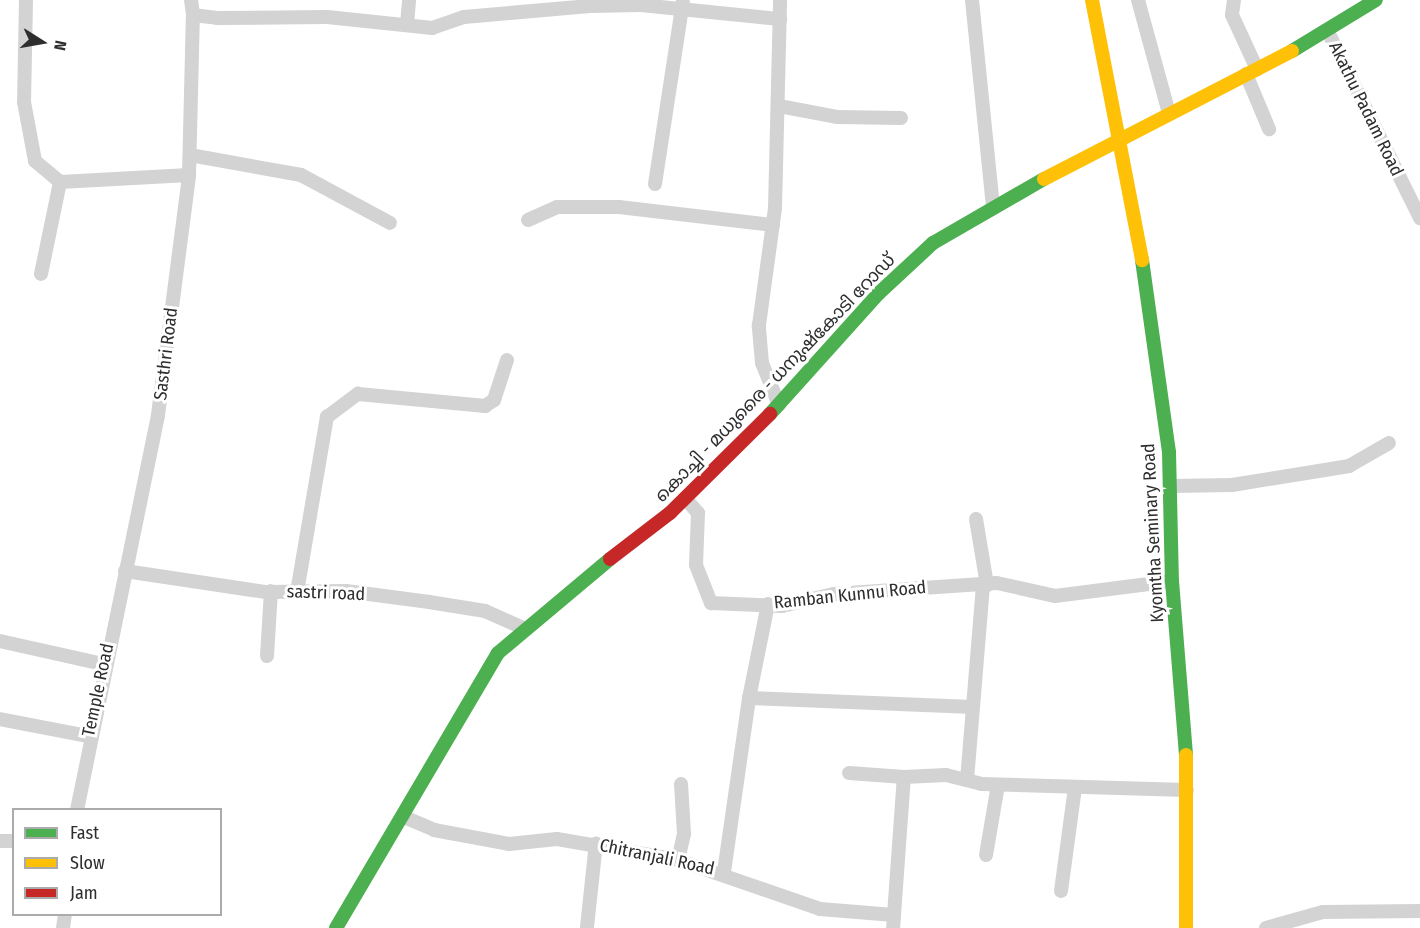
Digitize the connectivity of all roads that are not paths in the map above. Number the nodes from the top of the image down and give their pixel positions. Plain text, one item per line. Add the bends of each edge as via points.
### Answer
1 (26, 0) edge
2 (191, 0) edge
3 (409, 0) edge
4 (780, 0) edge
5 (972, 0) edge
6 (1092, 0) edge
7 (1138, 0) edge
8 (1234, 0) edge
9 (1376, 0) edge
10 (682, 4) edge
11 (193, 15) junction
12 (780, 19) junction
13 (407, 24) junction
14 (1328, 32) junction
15 (1252, 71) junction
16 (779, 106) junction
17 (1169, 113) junction
18 (901, 118) dead end
19 (1269, 129) dead end
20 (1123, 140) junction
21 (190, 155) junction
22 (189, 175) junction
23 (60, 182) junction
24 (655, 184) dead end
25 (993, 205) junction
26 (1420, 218) edge
27 (528, 220) dead end
28 (390, 223) dead end
29 (773, 225) junction
30 (41, 274) dead end
31 (507, 360) dead end
32 (779, 405) junction
33 (1389, 443) dead end
34 (1170, 486) junction
35 (685, 498) junction
36 (976, 519) dead end
37 (125, 571) junction
38 (1172, 581) junction
39 (985, 585) junction
40 (271, 591) junction
41 (297, 592) junction
42 (768, 604) junction
43 (523, 628) junction
44 (0, 641) edge
45 (267, 656) dead end
46 (103, 664) junction
47 (749, 698) junction
48 (973, 707) junction
49 (0, 719) edge
50 (88, 736) junction
51 (849, 773) dead end
52 (904, 777) junction
53 (967, 780) junction
54 (681, 784) dead end
55 (998, 785) junction
56 (1075, 788) junction
57 (1187, 790) junction
58 (77, 808) edge
59 (404, 817) junction
60 (596, 843) junction
61 (986, 855) dead end
62 (678, 860) junction
63 (724, 872) junction
64 (1061, 891) dead end
65 (1420, 911) edge
66 (893, 922) edge
67 (587, 927) edge
68 (336, 928) edge
69 (1186, 928) edge
70 (1266, 928) edge

1 - 23 street via 24,102 35,161
2 - 11 street, Sasthri Road
3 - 13 street
4 - 12 street
5 - 25 street
6 - 20 main road, Kyomtha Seminary Road
7 - 17 street
8 - 15 street via 1232,15
9 - 14 main road, കൊച്ചി - മധുരൈ - ധനുഷ്‌കോടി റോഡ്
10 - 12 street
10 - 13 street via 590,6 464,17 432,28
10 - 24 street
11 - 13 street
11 - 21 street, Sasthri Road
12 - 16 street
14 - 15 main road, കൊച്ചി - മധുരൈ - ധനുഷ്‌കോടി റോഡ്
14 - 26 street, Akathu Padam Road
15 - 17 main road, കൊച്ചി - മധുരൈ - ധനുഷ്‌കോടി റോഡ്
15 - 19 street
16 - 18 street via 838,117
16 - 29 street
17 - 20 main road, കൊച്ചി - മധുരൈ - ധനുഷ്‌കോടി റോഡ്
20 - 25 main road, കൊച്ചി - മധുരൈ - ധനുഷ്‌കോടി റോഡ്
20 - 34 main road, Kyomtha Seminary Road
21 - 22 street, Sasthri Road
21 - 28 street via 302,175
22 - 23 street
22 - 37 street, Sasthri Road via 158,415
23 - 30 street
25 - 32 main road, കൊച്ചി - മധുരൈ - ധനുഷ്‌കോടി റോഡ് via 933,243 879,293
27 - 29 street via 557,207 619,207
29 - 32 street via 759,325 762,363
31 - 41 street via 494,400 484,406 358,394 327,417
32 - 35 main road, കൊച്ചി - മധുരൈ - ധനുഷ്‌കോടി റോഡ്
33 - 34 street via 1349,466 1232,485
34 - 38 main road, Kyomtha Seminary Road
35 - 42 street, Ramban Kunnu Road via 698,513 696,565 704,595 711,603
35 - 43 main road, കൊച്ചി - മധുരൈ - ധനുഷ്‌കോടി റോഡ്
36 - 39 street
37 - 40 street, sastri road
37 - 46 street, Temple Road
38 - 39 street, Ramban Kunnu Road via 1055,596
38 - 57 main road, Kyomtha Seminary Road
39 - 42 street, Ramban Kunnu Road via 954,590 927,584
39 - 48 street
40 - 41 street, sastri road
40 - 45 street
41 - 43 street, sastri road via 346,591 429,602 485,611
42 - 47 street
43 - 59 main road, കൊച്ചി - മധുരൈ - ധനുഷ്‌കോടി റോഡ് via 483,672
44 - 46 street
46 - 50 street, Temple Road
47 - 48 street
47 - 63 street
48 - 53 street
49 - 50 street
50 - 58 street, Temple Road
51 - 52 street
52 - 53 street via 946,775
52 - 66 street
53 - 55 street
54 - 62 street via 684,834
55 - 56 street
55 - 61 street
56 - 57 street
56 - 64 street
57 - 69 main road, Kyomtha Seminary Road
59 - 60 street, Chitranjali Road via 434,830 509,844 557,839
59 - 68 main road, കൊച്ചി - മധുരൈ - ധനുഷ്‌കോടി റോഡ്
60 - 62 street, Chitranjali Road
60 - 67 street
62 - 63 street, Chitranjali Road
63 - 66 street, Chitranjali Road via 776,897
65 - 70 street via 1323,912

